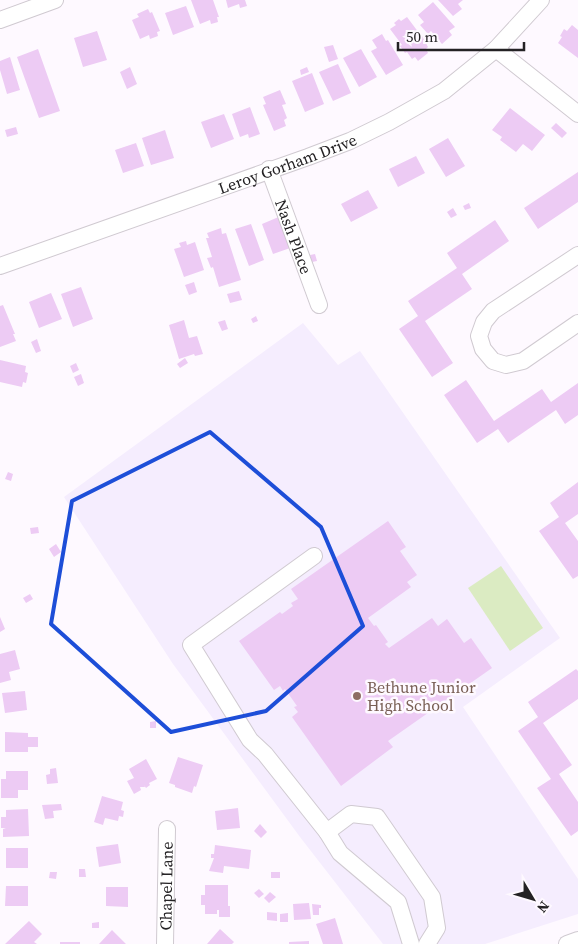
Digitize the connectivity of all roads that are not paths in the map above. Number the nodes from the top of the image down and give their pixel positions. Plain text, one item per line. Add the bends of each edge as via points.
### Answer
1 (55, 0) edge
2 (541, 0) edge
3 (0, 20) edge
4 (496, 49) junction
5 (578, 114) edge
6 (269, 170) junction
7 (578, 254) edge
8 (0, 266) edge
9 (319, 305) dead end
10 (578, 323) edge
11 (314, 556) dead end
12 (167, 829) dead end
13 (327, 832) junction
14 (578, 940) edge
15 (165, 944) edge
16 (411, 944) edge
17 (428, 944) edge
18 (567, 944) edge

1 - 3 street
2 - 4 street, Leroy Gorham Drive
4 - 5 street
4 - 6 street, Leroy Gorham Drive via 444,90 388,122 350,141
6 - 8 street, Leroy Gorham Drive
6 - 9 street, Nash Place
7 - 10 street via 492,311 479,336 492,361 506,365 524,360
11 - 13 street via 191,645 250,740 265,754
12 - 15 street, Chapel Lane
13 - 16 street via 340,853 398,902
13 - 17 street via 351,814 377,817 432,897 437,928
14 - 18 street

